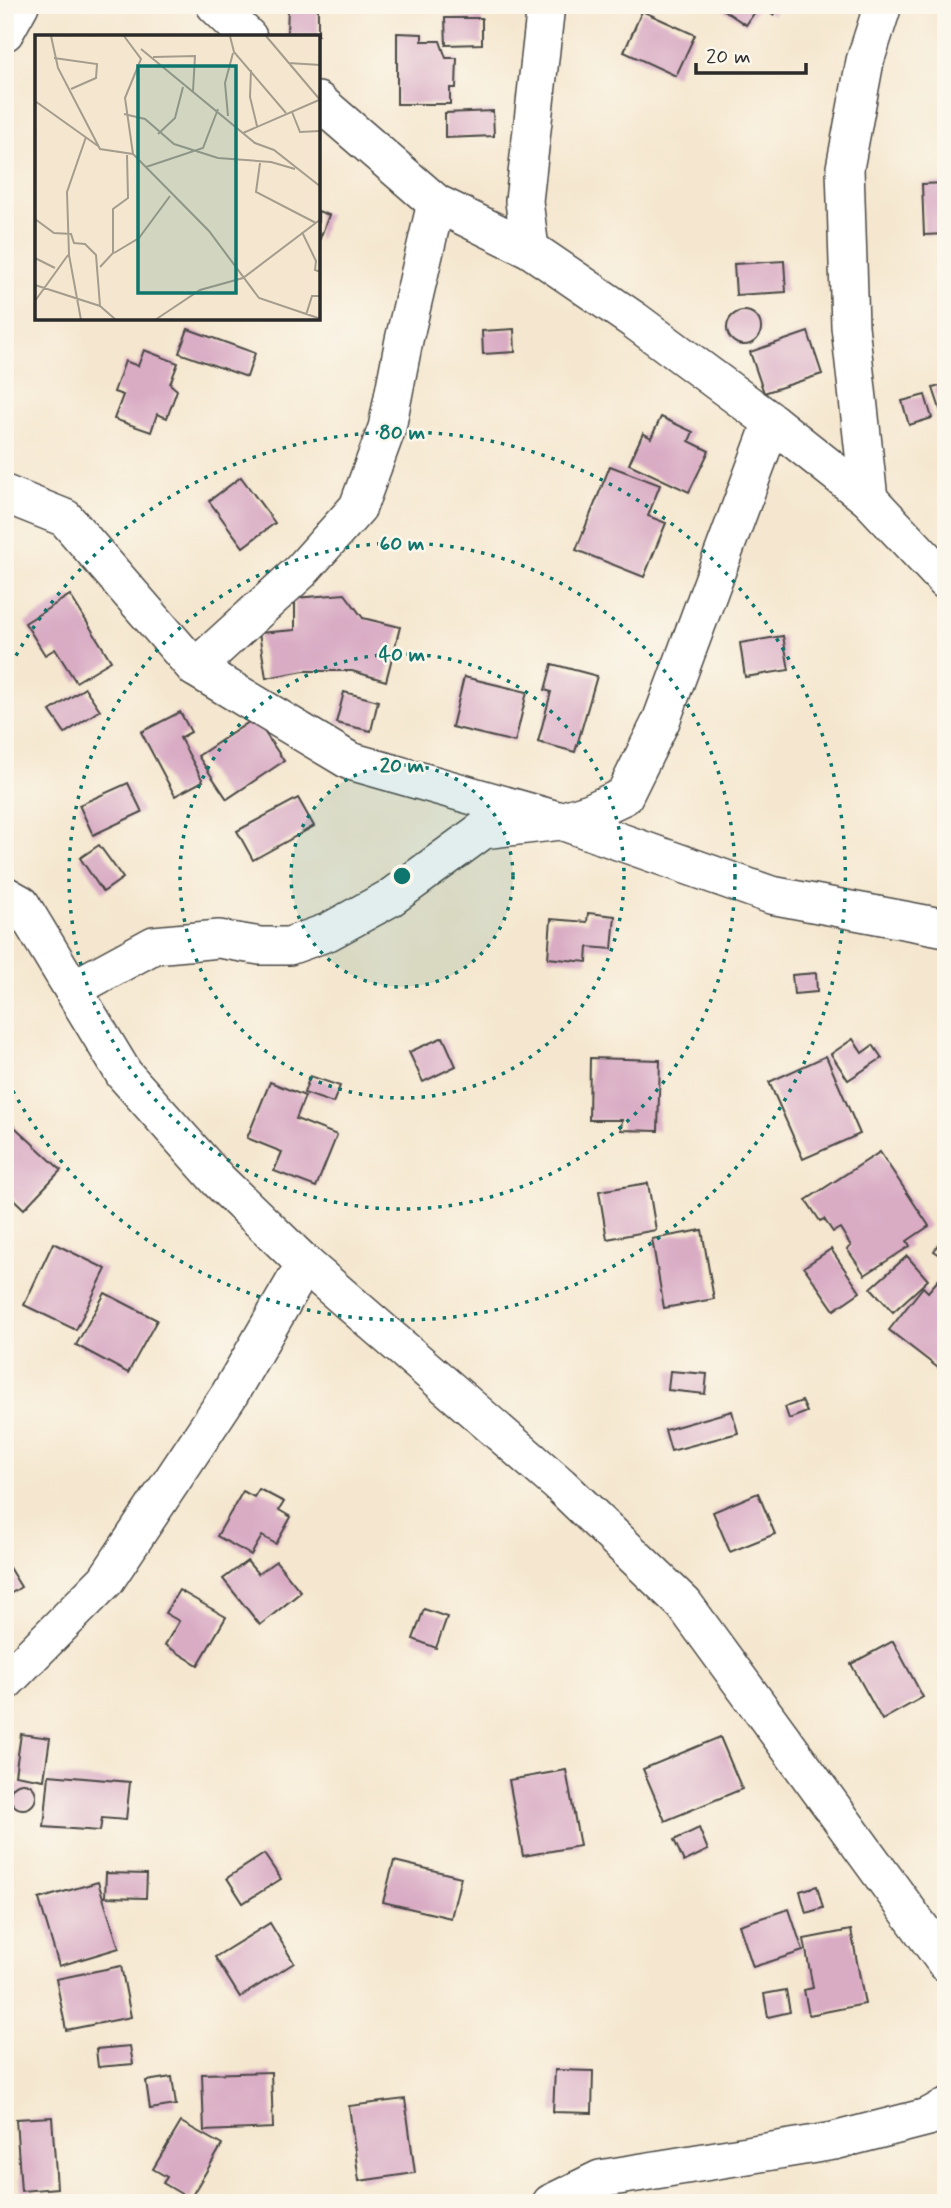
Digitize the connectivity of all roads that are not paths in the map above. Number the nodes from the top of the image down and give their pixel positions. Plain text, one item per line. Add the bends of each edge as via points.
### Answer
1 (20, 5) edge
2 (215, 5) edge
3 (546, 5) edge
4 (883, 5) edge
5 (5, 32) edge
6 (246, 35) edge
7 (320, 103) edge
8 (436, 203) junction
9 (530, 249) junction
10 (772, 422) junction
11 (5, 494) edge
12 (869, 499) junction
13 (946, 581) edge
14 (195, 668) junction
15 (561, 821) junction
16 (5, 895) edge
17 (946, 928) edge
18 (73, 989) junction
19 (305, 1264) junction
20 (5, 1682) edge
21 (946, 1963) edge
22 (946, 2107) edge
23 (551, 2203) edge

1 - 5 street
2 - 6 street
3 - 9 street via 524,201
4 - 12 street via 865,61 845,168 850,326
7 - 8 street
8 - 9 street
8 - 14 street via 387,428 358,507 301,570
9 - 10 street
10 - 12 street
10 - 15 street via 661,721 624,796
11 - 14 street via 65,518
12 - 13 street
14 - 15 street via 350,761
15 - 17 street via 771,895
15 - 18 street via 483,830 390,898 328,932 289,946 219,939 155,944
16 - 18 street via 21,904
18 - 19 street via 124,1074 219,1181
19 - 20 street via 229,1395 106,1580
19 - 21 street via 560,1485 684,1605
22 - 23 street via 928,2117 834,2141 600,2179

